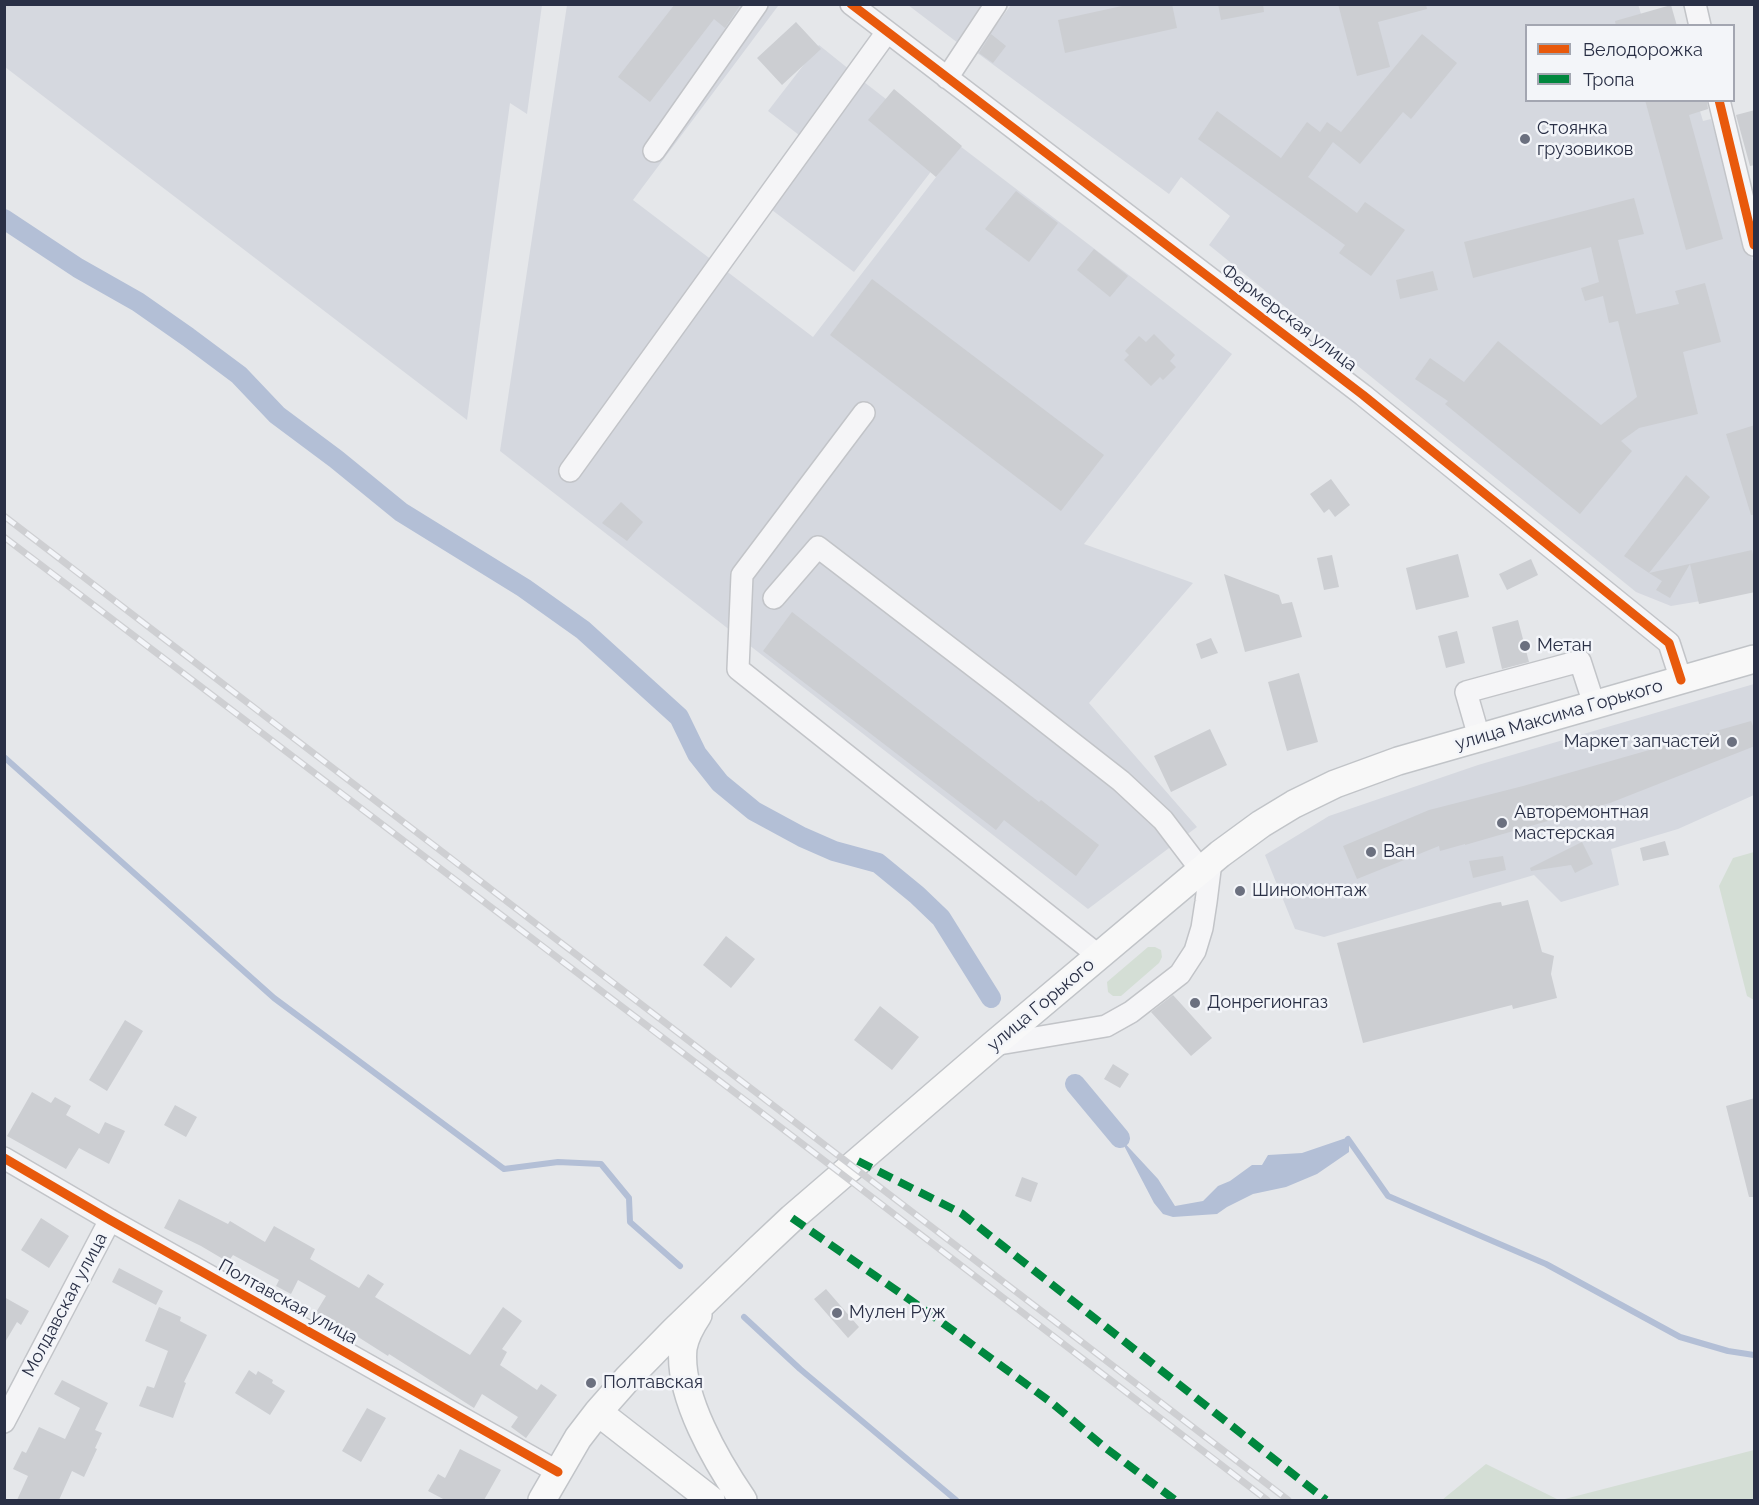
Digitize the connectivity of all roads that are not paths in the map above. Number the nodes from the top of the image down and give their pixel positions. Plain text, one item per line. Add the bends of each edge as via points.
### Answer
1 (758, 4) edge
2 (851, 4) edge
3 (996, 4) edge
4 (1695, 4) edge
5 (1700, 24) edge
6 (887, 32) junction
7 (946, 78) junction
8 (1719, 102) edge
9 (654, 151) dead end
10 (1755, 245) edge
11 (864, 412) dead end
12 (570, 471) dead end
13 (774, 598) dead end
14 (1755, 659) edge
15 (1681, 680) junction
16 (1594, 704) junction
17 (1479, 737) junction
18 (1398, 761) joint
19 (1206, 866) junction
20 (1099, 956) junction
21 (993, 1045) junction
22 (4, 1158) edge
23 (110, 1220) junction
24 (713, 1293) junction
25 (598, 1412) junction
26 (4, 1422) edge
27 (558, 1472) junction
28 (542, 1500) edge
29 (711, 1500) edge
30 (743, 1500) edge

1 - 9 street
2 - 6 street, Фермерская улица
3 - 7 street
4 - 5 street
6 - 7 street, Фермерская улица
6 - 12 street
7 - 15 street, Фермерская улица via 1363,395 1669,642
8 - 10 street
11 - 20 street via 742,575 738,669
13 - 19 street via 818,548 1121,781
14 - 15 main road, улица Максима Горького
15 - 16 main road, улица Максима Горького
16 - 17 main road, улица Максима Горького
16 - 17 street via 1580,661 1466,692
17 - 18 main road, улица Максима Горького
18 - 19 main road, улица Горького via 1294,804
19 - 20 main road, улица Горького
19 - 21 street via 1202,928 1195,951 1180,974 1107,1026
20 - 21 main road, улица Горького
21 - 24 main road, улица Горького via 800,1211
22 - 23 street, Полтавская улица
23 - 26 street, Молдавская улица
23 - 27 street, Полтавская улица
24 - 25 main road
24 - 30 main road via 693,1322 683,1346 683,1365 698,1421
25 - 27 main road
25 - 29 main road
27 - 28 main road

